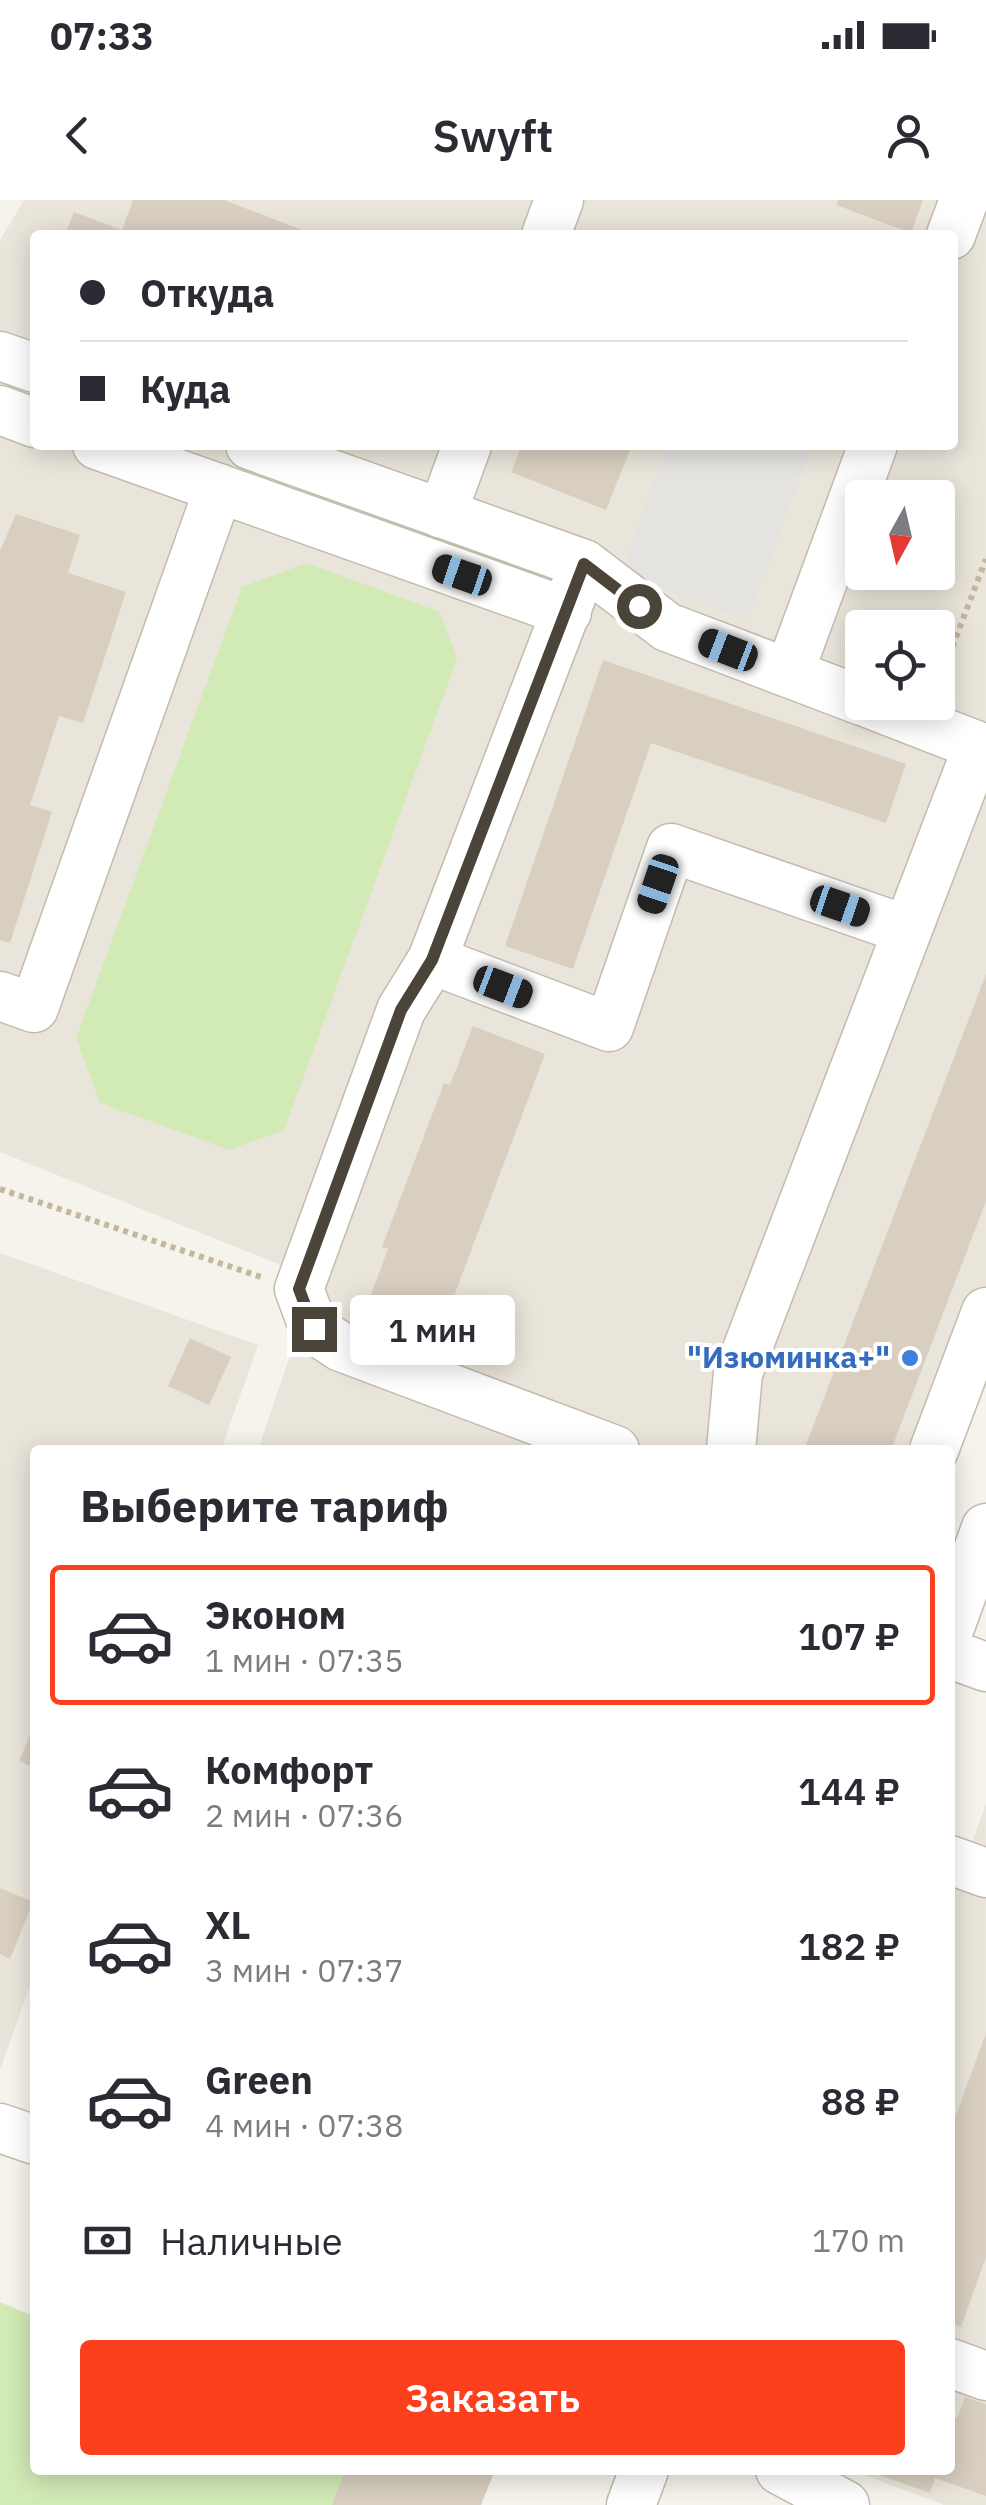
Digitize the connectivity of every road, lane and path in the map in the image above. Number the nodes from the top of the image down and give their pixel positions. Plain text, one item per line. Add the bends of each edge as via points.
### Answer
1 (559, 200) edge
2 (964, 200) edge
3 (548, 230) edge
4 (952, 230) edge
5 (0, 356) edge
6 (30, 366) edge
7 (0, 410) edge
8 (30, 421) edge
9 (111, 450) edge
10 (264, 450) edge
11 (466, 450) edge
12 (871, 450) edge
13 (219, 488) junction
14 (442, 514) junction
15 (986, 559) edge
16 (584, 564) junction
17 (567, 612) junction
18 (955, 640) edge
19 (788, 673) junction
20 (845, 695) edge
21 (911, 720) edge
22 (982, 747) edge
23 (908, 930) junction
24 (432, 960) junction
25 (0, 996) edge
26 (0, 1189) edge
27 (299, 1289) junction
28 (986, 1312) edge
29 (602, 1445) edge
30 (731, 1445) edge
31 (936, 1445) edge
32 (986, 1528) edge
33 (955, 1618) edge
34 (955, 1637) edge
35 (986, 1667) edge
36 (955, 1862) edge
37 (986, 1873) edge
38 (0, 2128) edge
39 (30, 2138) edge
40 (955, 2365) edge
41 (986, 2376) edge
42 (642, 2475) edge
43 (789, 2475) edge
44 (631, 2505) edge
45 (845, 2505) edge

1 - 3 street
2 - 4 street
5 - 6 street
7 - 8 street
9 - 13 street
10 - 14 street
11 - 14 street
12 - 19 street
13 - 17 street
13 - 25 street via 34,1008
14 - 16 street
15 - 18 path
16 - 17 street
16 - 19 street via 667,626
17 - 24 street
19 - 20 street
21 - 22 street
22 - 23 street
23 - 24 street via 670,848 609,1027
23 - 30 street via 738,1373
24 - 27 street via 401,1010
26 - 27 path
27 - 29 street via 314,1329 341,1347
28 - 31 street
32 - 33 street
34 - 35 street
36 - 37 street
38 - 39 street
40 - 41 street
42 - 44 street
43 - 45 street

